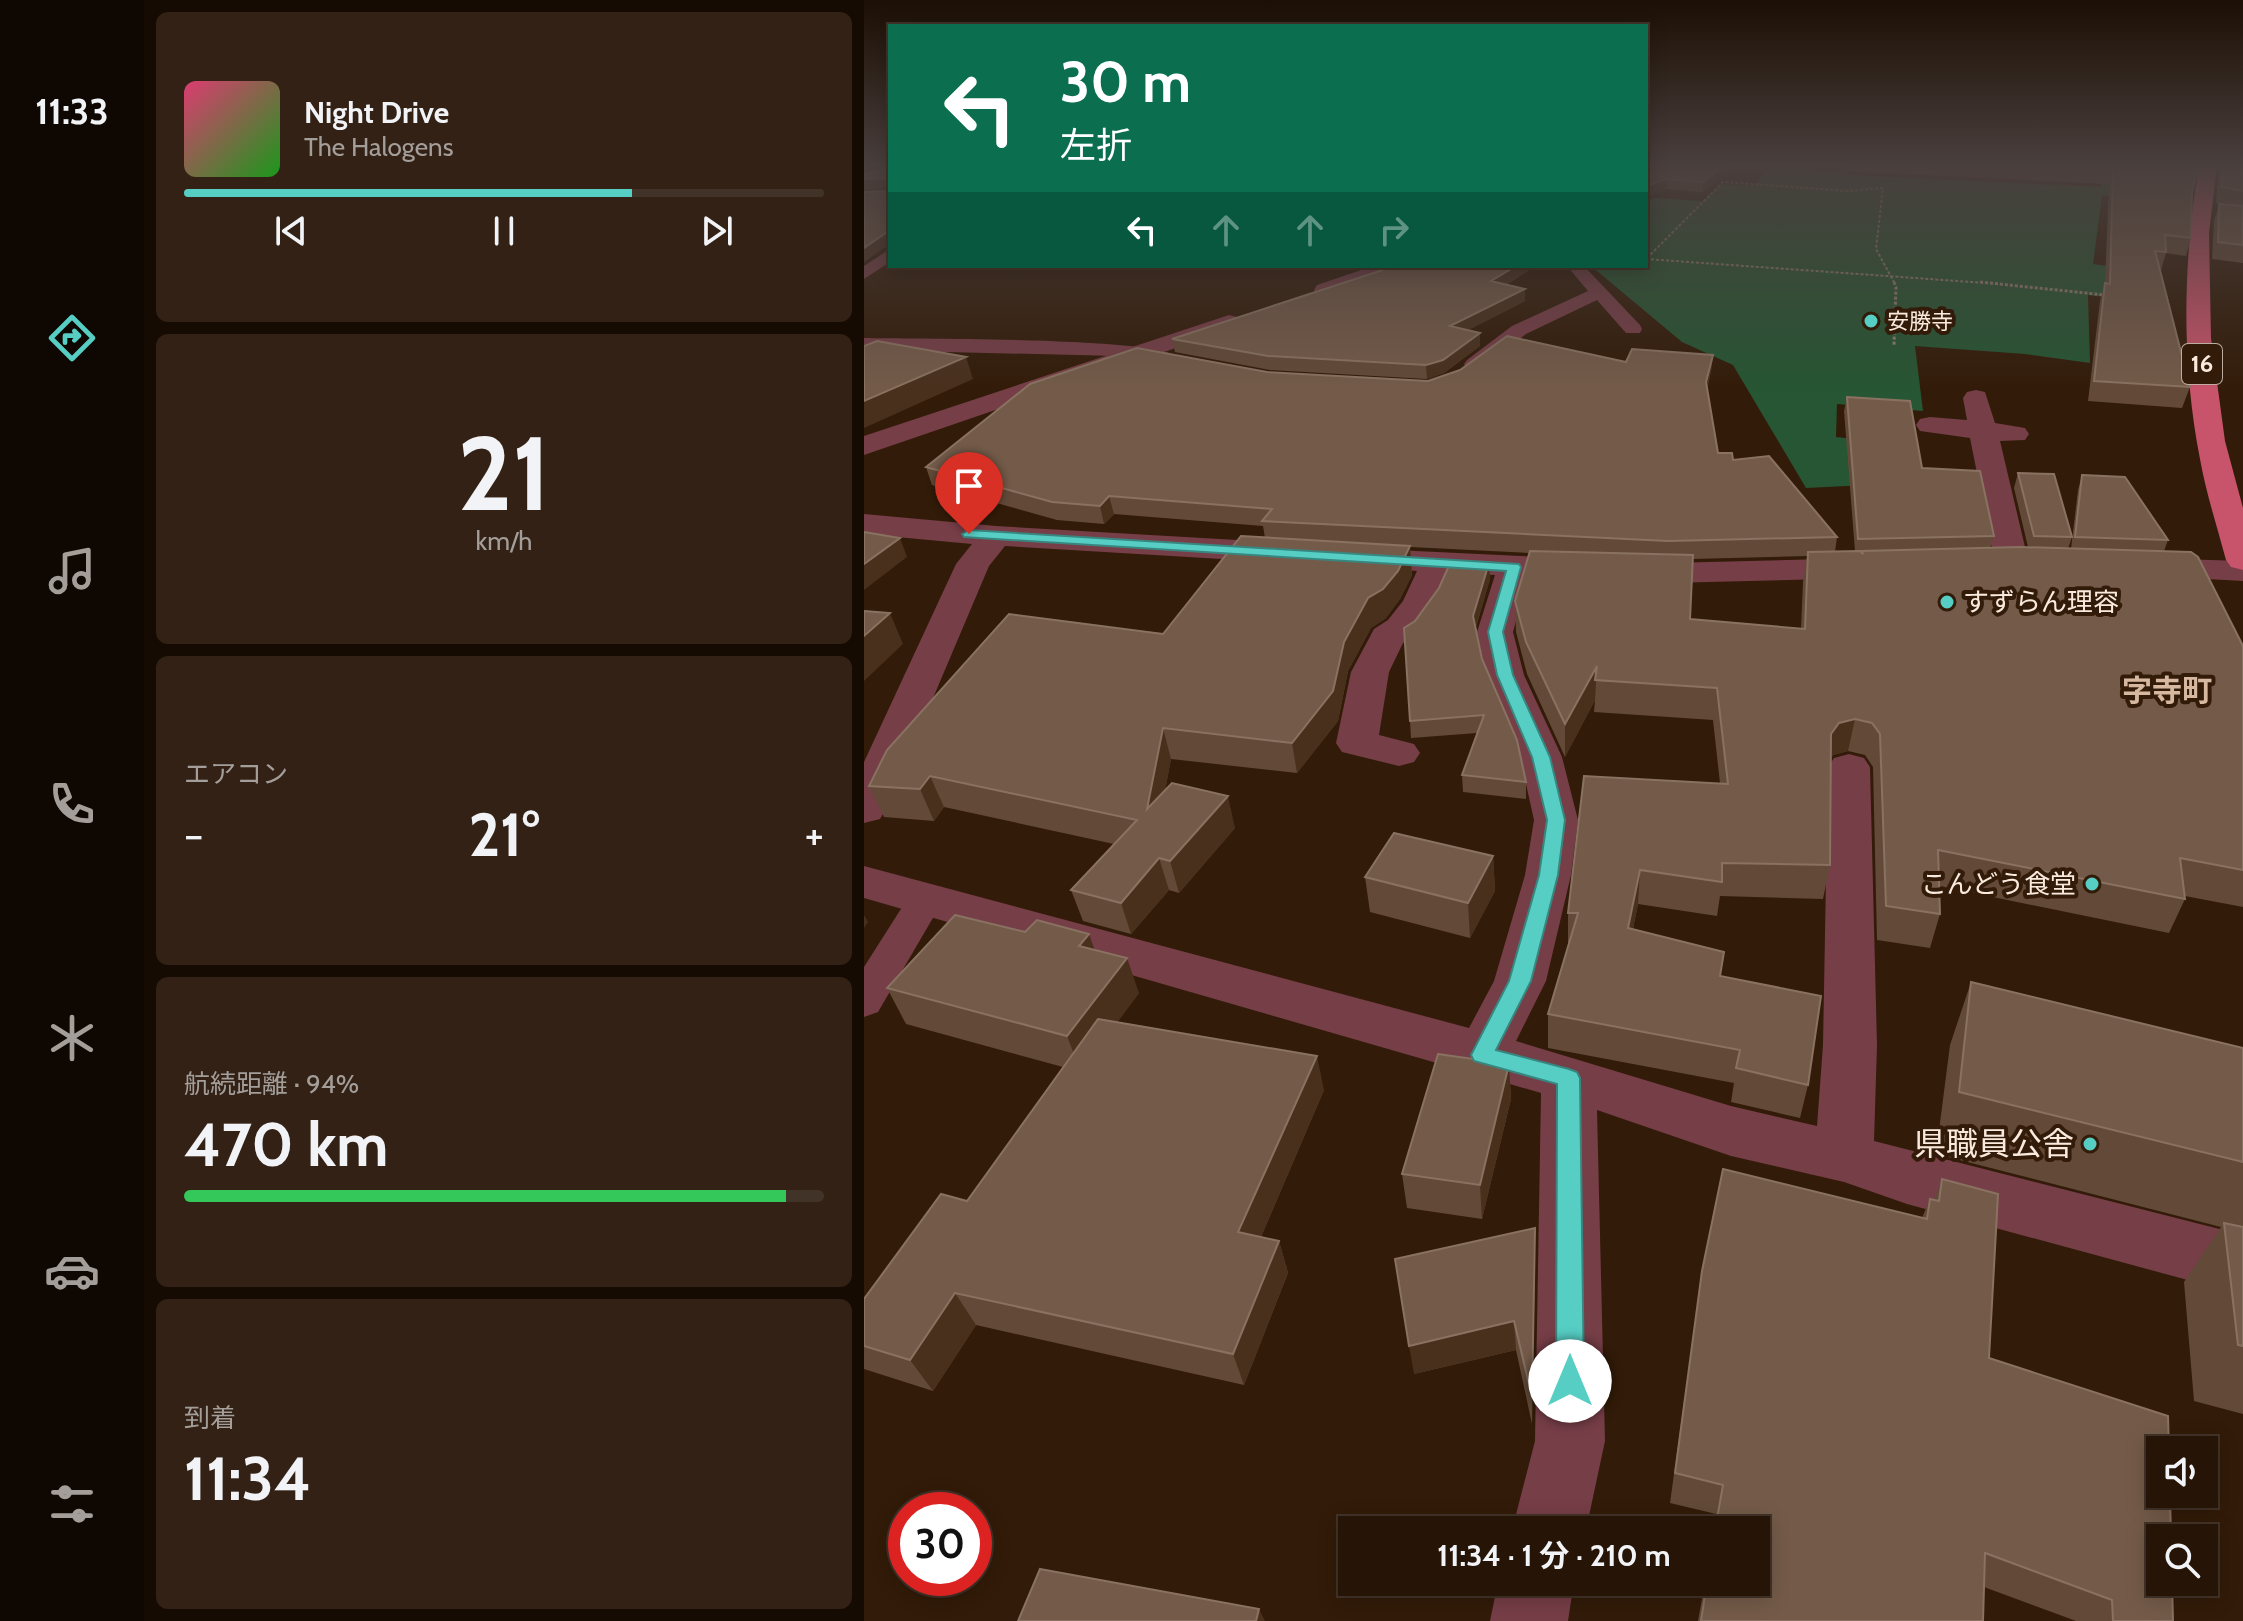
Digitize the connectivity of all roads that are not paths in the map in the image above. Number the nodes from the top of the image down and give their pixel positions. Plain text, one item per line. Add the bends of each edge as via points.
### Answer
1 (2204, 241) edge
2 (888, 256) edge
3 (1388, 268) edge
4 (1577, 268) edge
5 (864, 274) edge
6 (1599, 292) junction
7 (1299, 299) edge
8 (1255, 313) edge
9 (1633, 329) dead end
10 (864, 344) edge
11 (1140, 353) junction
12 (1180, 361) edge
13 (1452, 380) edge
14 (1976, 398) dead end
15 (1930, 425) dead end
16 (1983, 431) junction
17 (2015, 434) dead end
18 (864, 446) edge
19 (864, 524) edge
20 (996, 536) junction
21 (2243, 560) edge
22 (1438, 563) junction
23 (2012, 565) edge
24 (1514, 567) junction
25 (1902, 567) edge
26 (2120, 567) edge
27 (2243, 571) edge
28 (1399, 753) dead end
29 (1849, 767) dead end
30 (864, 809) edge
31 (864, 882) edge
32 (926, 899) junction
33 (864, 1001) edge
34 (1482, 1055) junction
35 (1569, 1078) junction
36 (1844, 1157) junction
37 (2243, 1265) edge
38 (1552, 1516) edge
39 (1533, 1596) edge
40 (1529, 1621) edge

1 - 21 main road, 16 via 2198,307 2211,443
2 - 5 lane
3 - 7 street
4 - 6 lane
6 - 9 lane
6 - 13 lane via 1519,330
8 - 11 street
10 - 11 lane
11 - 12 lane
11 - 18 street
14 - 16 street
15 - 16 street
16 - 17 street
16 - 23 street
19 - 20 street
20 - 22 street
20 - 30 street via 973,564
22 - 24 street
22 - 28 street via 1420,603 1387,637 1370,672 1357,743
24 - 25 street via 1667,573
24 - 34 street via 1495,632 1505,675 1541,757 1556,820 1548,875 1520,981
26 - 27 street
29 - 36 street via 1850,1045
31 - 32 street
32 - 33 lane
32 - 34 street
34 - 35 street
35 - 36 street via 1731,1131
35 - 38 street via 1570,1441
36 - 37 street
39 - 40 street

